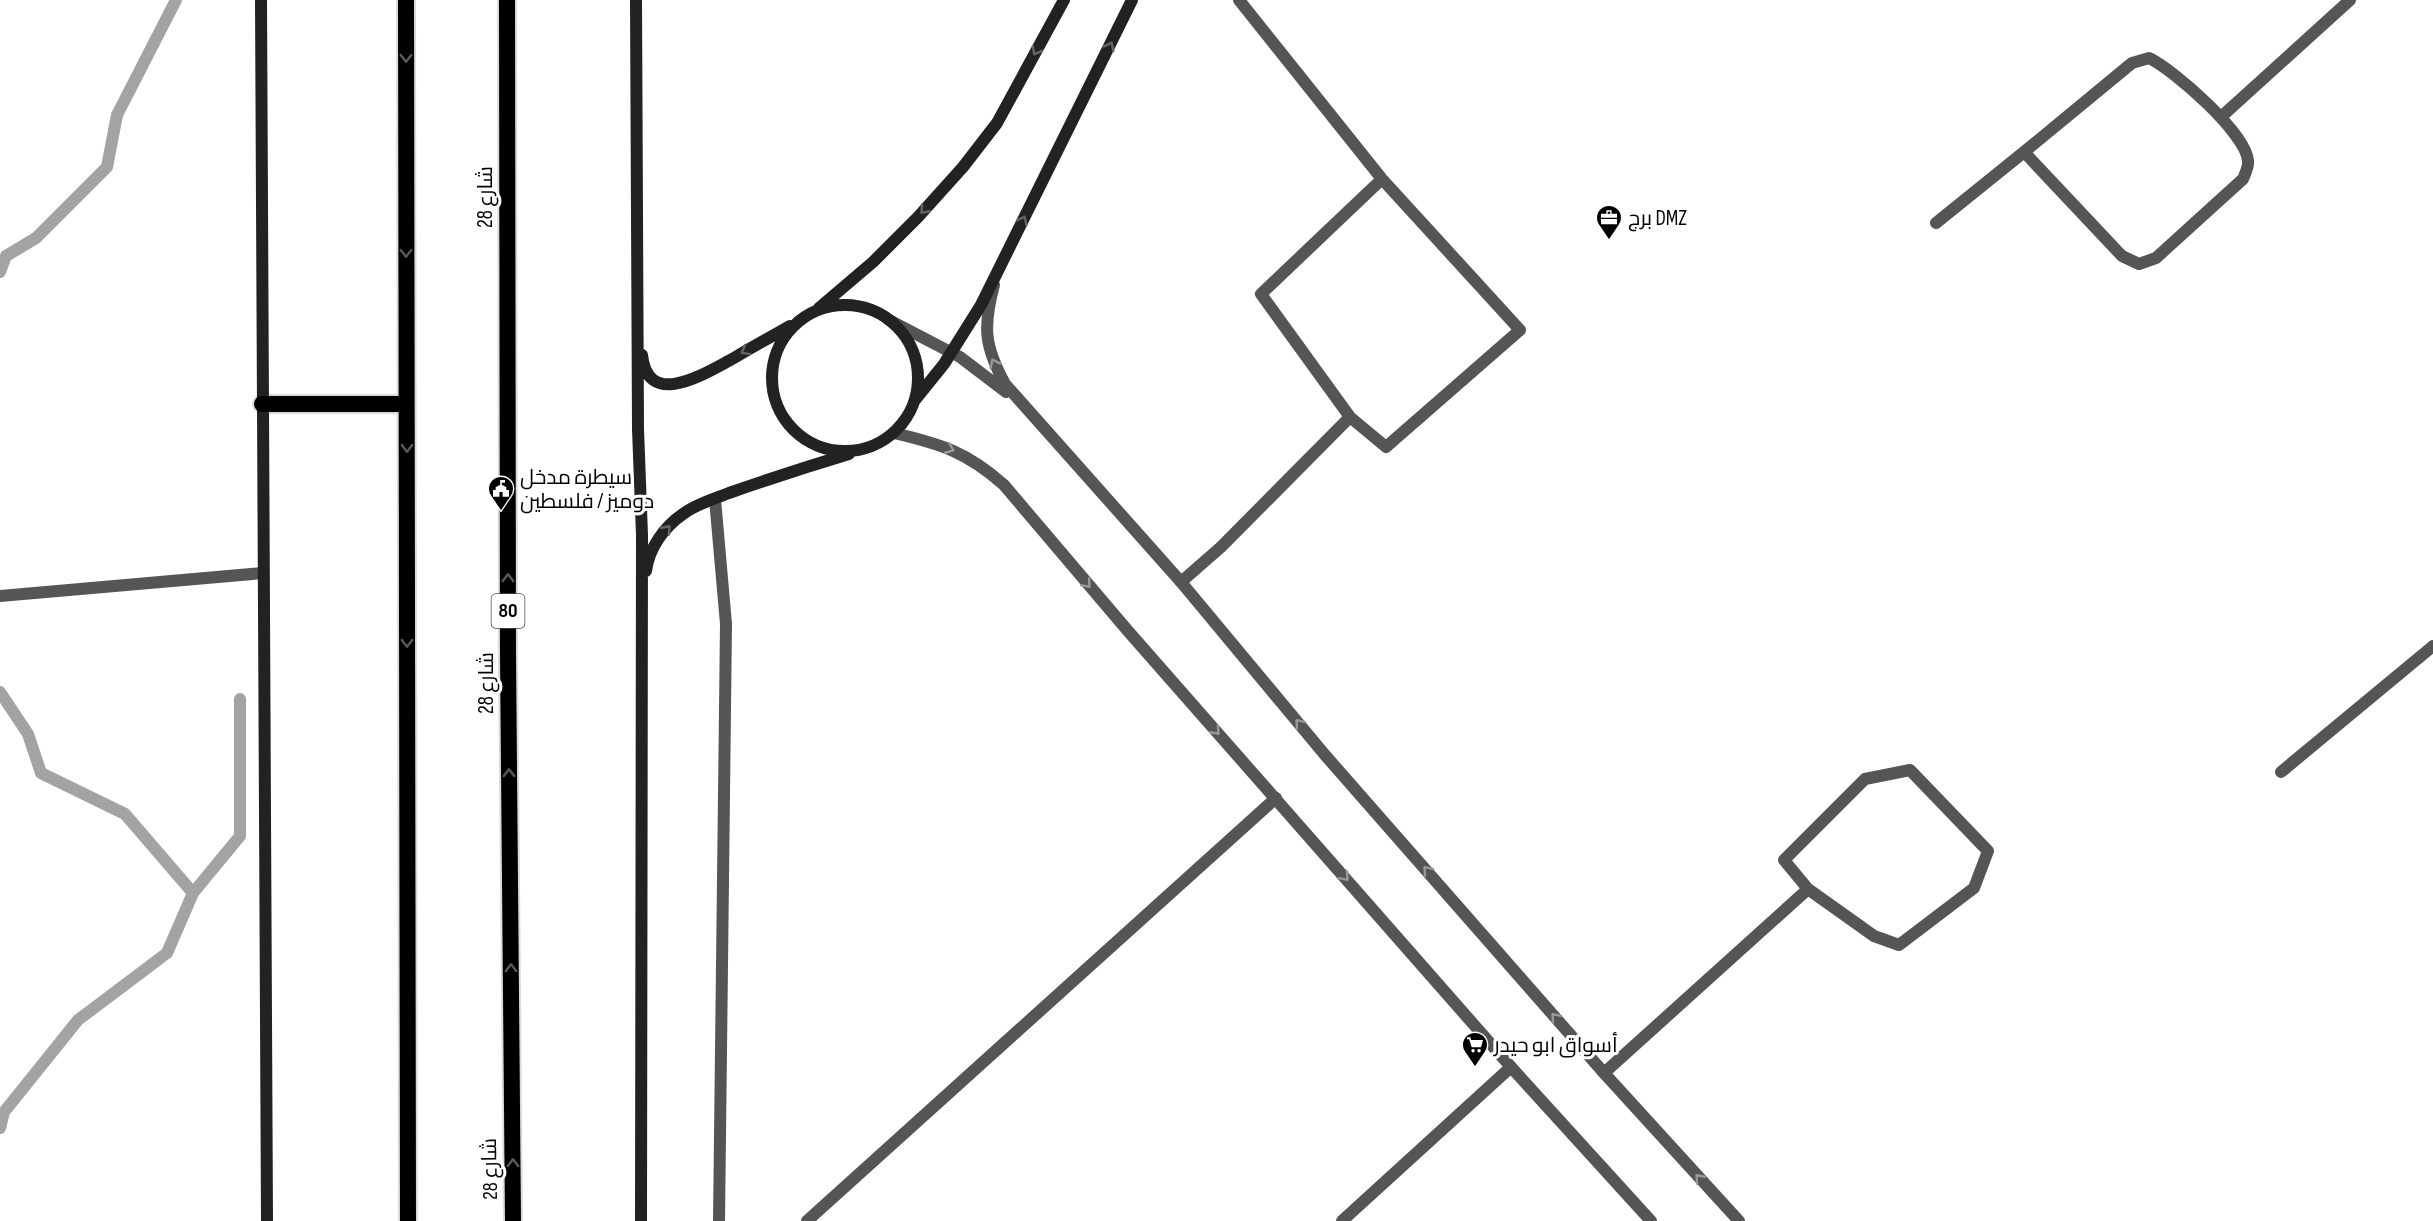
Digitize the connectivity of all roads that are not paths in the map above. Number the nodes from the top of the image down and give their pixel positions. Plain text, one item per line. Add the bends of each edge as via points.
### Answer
1 (261, 0) edge
2 (406, 0) edge
3 (507, 0) edge
4 (636, 0) edge
5 (1064, 0) edge
6 (1132, 0) edge
7 (1239, 0) edge
8 (2350, 0) edge
9 (2221, 117) junction
10 (2024, 152) junction
11 (1382, 179) junction
12 (1936, 223) dead end
13 (997, 273) junction
14 (816, 311) junction
15 (637, 314) junction
16 (889, 320) junction
17 (796, 323) junction
18 (950, 352) junction
19 (914, 400) junction
20 (262, 404) junction
21 (406, 404) junction
22 (1350, 417) junction
23 (1042, 425) junction
24 (894, 433) junction
25 (861, 450) junction
26 (715, 499) junction
27 (263, 573) junction
28 (1181, 582) junction
29 (0, 596) edge
30 (642, 602) junction
31 (2433, 646) edge
32 (2282, 772) dead end
33 (1276, 798) junction
34 (1808, 889) junction
35 (1511, 1067) junction
36 (1604, 1073) junction
37 (267, 1221) edge
38 (408, 1221) edge
39 (513, 1221) edge
40 (641, 1221) edge
41 (719, 1221) edge
42 (807, 1221) edge
43 (1342, 1221) edge
44 (1651, 1221) edge
45 (1739, 1221) edge

1 - 20 main road
2 -> 21 highway
39 -> 3 highway, شارع 28 / 80
4 - 15 main road
5 -> 14 main road via 997,123 963,167 873,262
13 -> 6 main road
7 - 11 street
8 - 9 street
9 - 10 street via 2162,64 2149,58 2132,63
9 - 10 street via 2243,143 2248,162 2243,179 2156,258 2139,264 2122,256
10 - 12 street
11 - 22 street via 1261,294
11 - 22 street via 1520,330 1386,447
13 - 18 main road
23 -> 13 street via 1005,384 989,351 985,331
14 - 16 main road via 841,305 866,308
14 - 17 main road
17 -> 15 main road via 697,378 676,385 661,384 649,376 642,360
15 - 30 main road
16 - 18 street
16 - 19 main road via 904,336 914,356 918,378
17 - 25 main road via 782,339 771,380 775,401 785,421 819,447
18 - 19 main road
18 - 23 street via 1002,387
19 - 24 main road
20 - 21 highway
20 - 27 main road
21 -> 38 highway
22 - 28 street
23 - 28 street
24 - 25 main road
24 -> 33 street via 932,441 958,452 983,466 1004,485
25 - 26 main road
30 -> 26 main road via 647,563 654,545 683,514
26 - 41 street via 726,624
27 - 29 street
27 - 37 main road
36 -> 28 street via 1325,754
30 - 40 main road
31 - 32 street
33 -> 35 street
33 - 42 street
34 - 34 street via 1784,860 1865,780 1876,777 1910,770 1988,851 1974,888 1899,945 1874,936
34 - 36 street
35 - 43 street
35 - 44 street
45 -> 36 street

